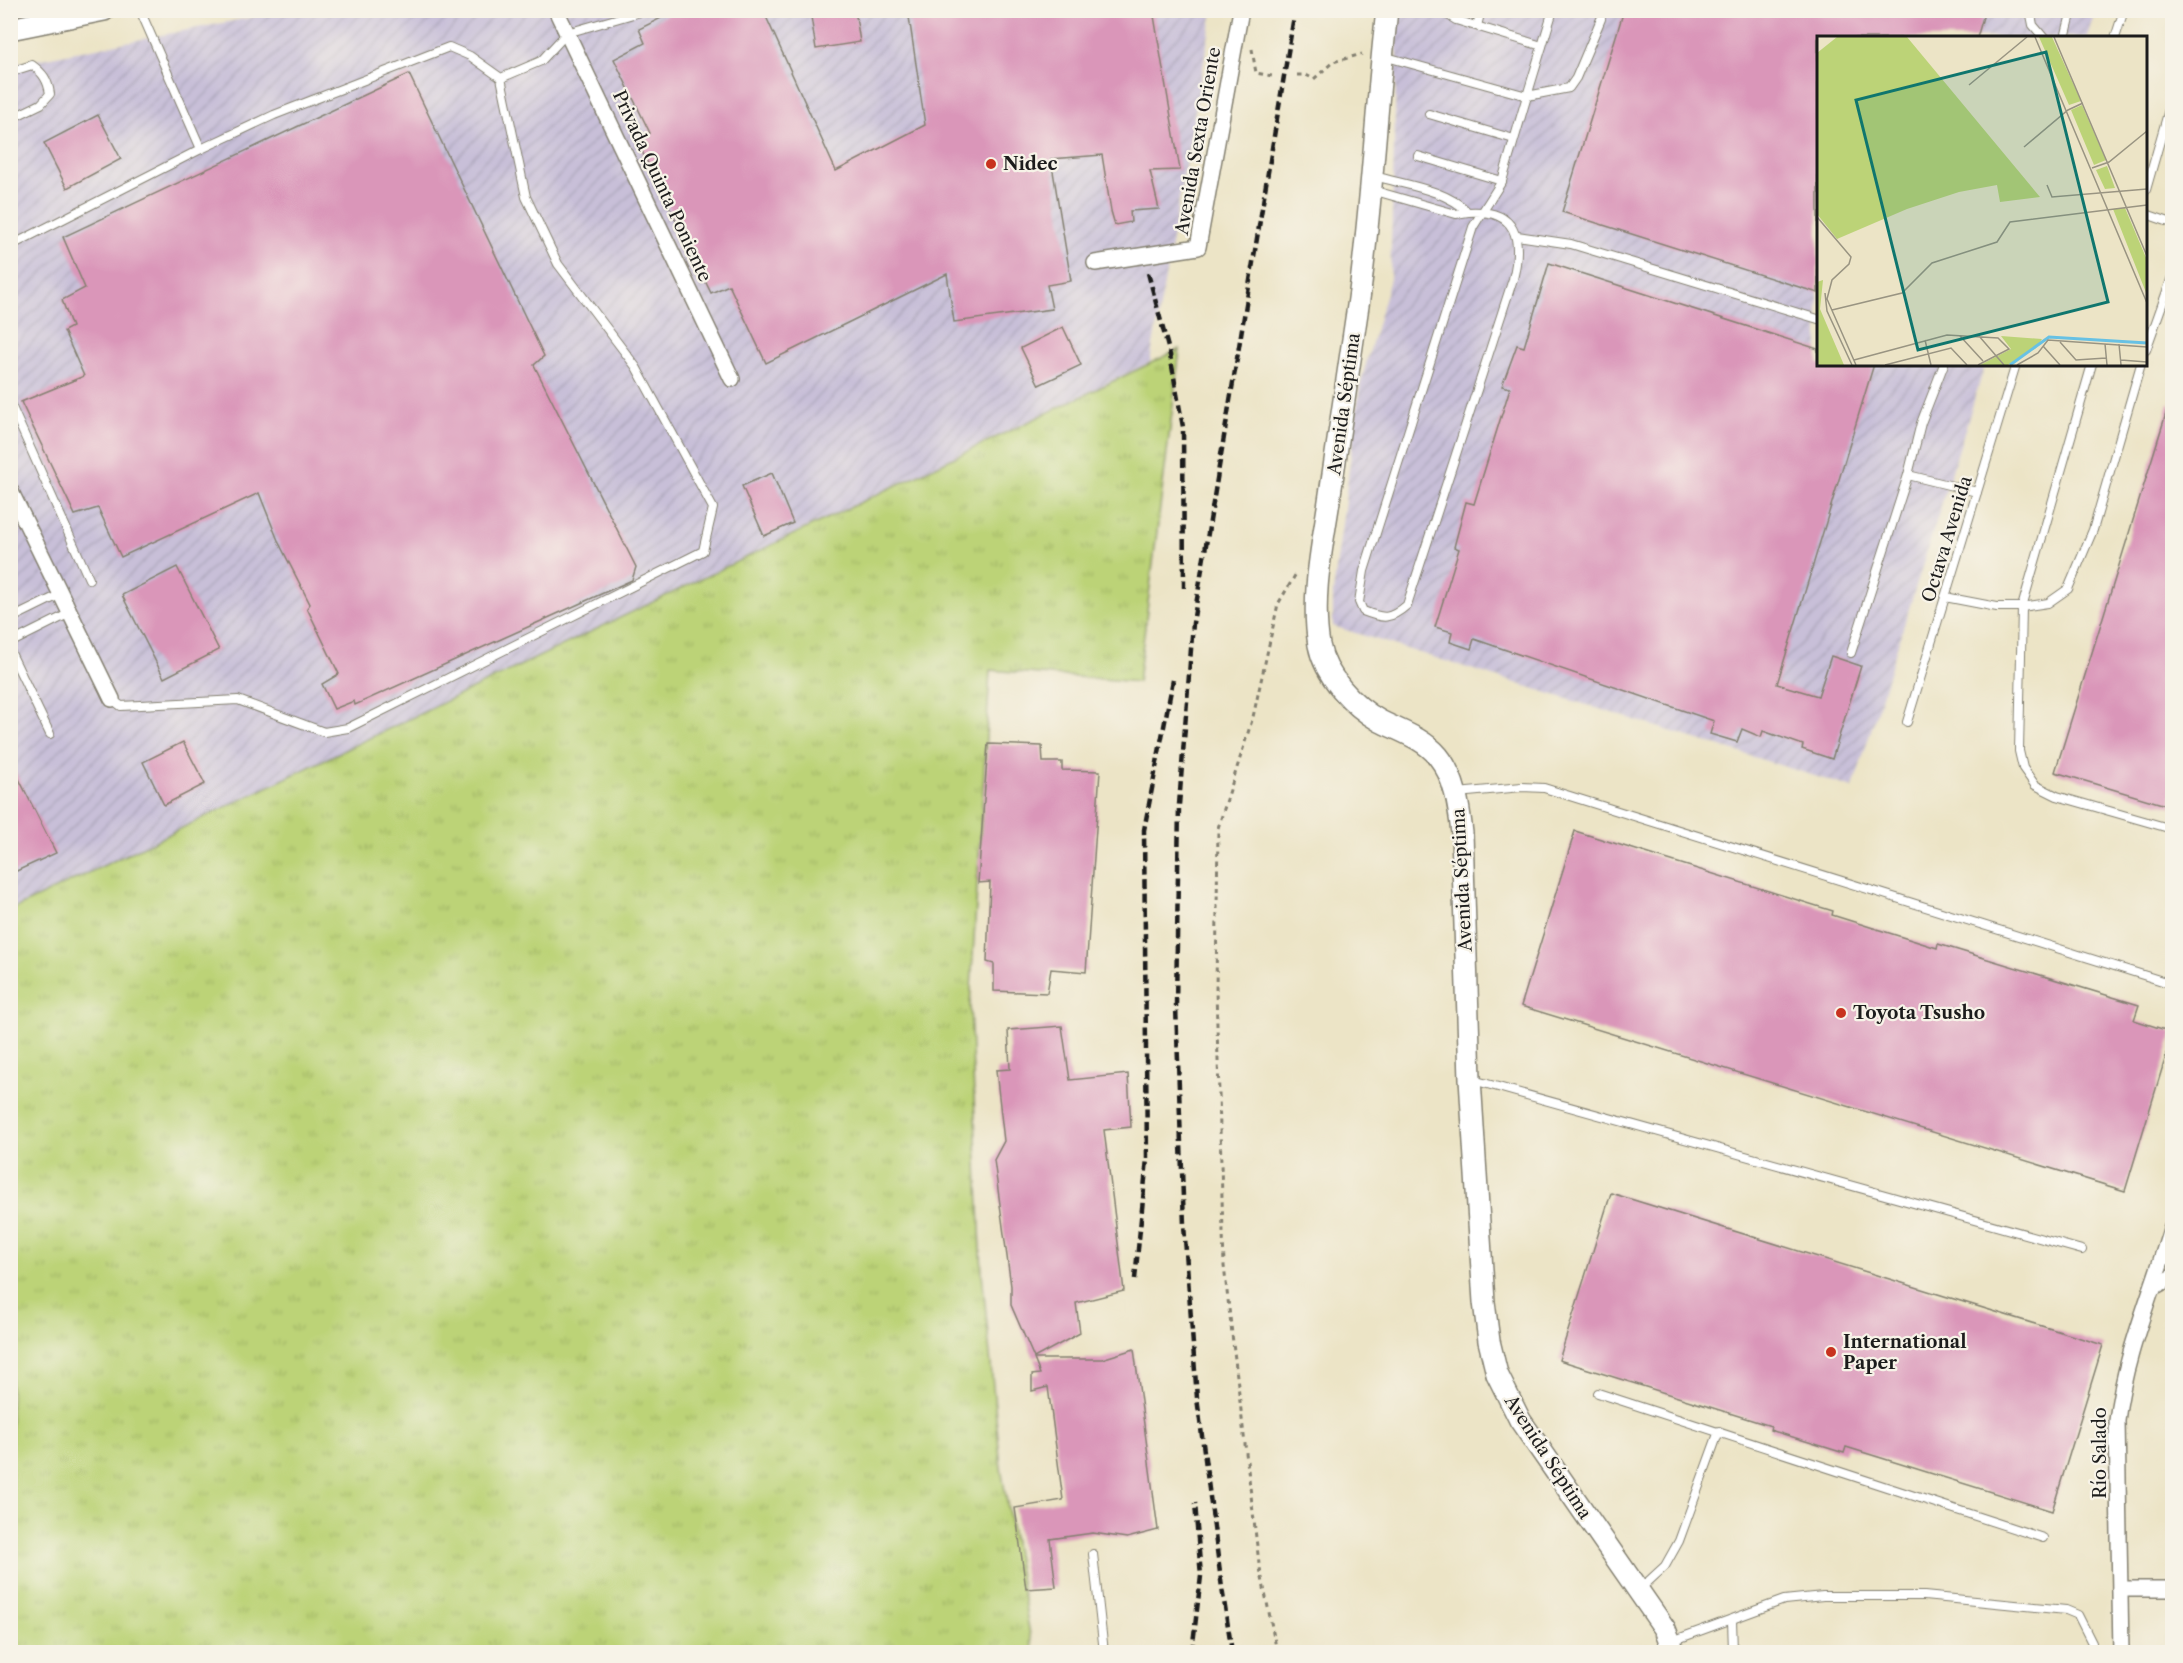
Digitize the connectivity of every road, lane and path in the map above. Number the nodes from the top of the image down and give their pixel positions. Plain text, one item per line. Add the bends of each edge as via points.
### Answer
1 (104, 10) edge
2 (140, 10) edge
3 (556, 10) edge
4 (647, 10) edge
5 (1387, 10) edge
6 (1444, 10) edge
7 (1482, 10) edge
8 (1553, 10) edge
9 (2030, 10) edge
10 (2072, 10) edge
11 (2124, 10) edge
12 (1240, 15) edge
13 (1601, 19) dead end
14 (1477, 26) junction
15 (10, 29) edge
16 (567, 33) junction
17 (2042, 36) edge
18 (2066, 36) edge
19 (2116, 36) edge
20 (1542, 46) junction
21 (1382, 55) junction
22 (10, 72) edge
23 (1297, 75) dead end
24 (1272, 76) dead end
25 (501, 78) junction
26 (1527, 96) junction
27 (2172, 99) edge
28 (1429, 114) dead end
29 (10, 119) edge
30 (1514, 139) junction
31 (201, 149) junction
32 (1418, 156) dead end
33 (2147, 157) edge
34 (2154, 159) junction
35 (1502, 181) junction
36 (1372, 182) junction
37 (2147, 183) edge
38 (1482, 211) junction
39 (1468, 212) junction
40 (2147, 215) edge
41 (2172, 223) edge
42 (1517, 236) junction
43 (10, 246) edge
44 (1095, 263) dead end
45 (2172, 277) edge
46 (1817, 319) edge
47 (2147, 345) edge
48 (1943, 366) edge
49 (2015, 366) edge
50 (2091, 366) edge
51 (2140, 366) edge
52 (732, 379) dead end
53 (10, 403) edge
54 (1908, 475) junction
55 (10, 490) edge
56 (1977, 492) junction
57 (1302, 564) dead end
58 (89, 579) dead end
59 (61, 594) junction
60 (1945, 597) junction
61 (2022, 607) junction
62 (70, 613) junction
63 (10, 619) edge
64 (10, 644) edge
65 (10, 651) edge
66 (1851, 653) dead end
67 (112, 699) joint
68 (1906, 722) dead end
69 (50, 734) dead end
70 (1456, 793) junction
71 (2172, 829) edge
72 (2172, 984) edge
73 (1470, 1079) junction
74 (2172, 1226) edge
75 (2082, 1250) dead end
76 (2172, 1277) edge
77 (2154, 1287) junction
78 (1598, 1393) dead end
79 (1719, 1431) junction
80 (2043, 1538) dead end
81 (1093, 1554) dead end
82 (2120, 1589) junction
83 (2172, 1589) edge
84 (1638, 1591) junction
85 (1732, 1619) junction
86 (1672, 1647) edge
87 (1104, 1653) edge
88 (1277, 1653) edge
89 (1732, 1653) edge
90 (2092, 1653) edge
91 (2121, 1653) edge

1 - 15 street
2 - 31 lane
3 - 16 street, Privada Quinta Poniente
4 - 16 lane
5 - 21 street, Avenida Séptima
6 - 14 lane via 1456,20
7 - 14 lane
8 - 20 lane
9 - 17 lane
10 - 18 lane
11 - 19 lane
12 - 24 path via 1250,34 1256,73
12 - 44 street, Avenida Sexta Oriente via 1198,247
13 - 26 lane via 1569,88
14 - 20 lane
16 - 25 lane via 541,61
16 - 52 street, Privada Quinta Poniente
20 - 26 lane
21 - 23 path via 1349,56 1334,62 1314,79
21 - 26 lane
21 - 36 street, Avenida Séptima
22 - 29 lane via 32,65 41,71 50,94 41,104
25 - 31 lane via 470,56 449,47 274,115
25 - 67 lane via 526,197 558,264 636,367 712,508 703,551 348,728 324,732 238,700 121,706
26 - 30 lane
27 - 34 lane
28 - 30 lane
30 - 35 lane
31 - 43 lane
32 - 35 lane
33 - 34 lane
34 - 37 lane
35 - 38 lane
36 - 39 lane via 1456,214
36 - 39 lane via 1444,196
36 - 70 street, Avenida Séptima via 1316,593 1320,646 1333,679 1355,703 1421,741 1437,755
38 - 39 lane
38 - 42 lane via 1500,215
38 - 42 lane via 1473,226 1364,571 1359,602 1363,611 1388,618 1407,605 1513,279 1518,258
40 - 41 lane
42 - 46 lane via 1571,244
45 - 47 lane
48 - 54 lane via 1921,423
49 - 56 lane, Octava Avenida
50 - 61 lane
51 - 61 lane via 2093,530 2068,589 2048,603
53 - 58 lane
54 - 56 lane
54 - 66 lane
55 - 59 street
56 - 60 lane, Octava Avenida
57 - 88 path via 1278,604 1253,717 1218,828 1216,991 1224,1266 1259,1563
59 - 62 street
59 - 63 lane
60 - 61 lane via 1997,607
60 - 68 lane, Octava Avenida
61 - 71 lane via 2019,742 2023,768 2035,785 2057,796
62 - 64 lane
62 - 67 street
65 - 69 lane
70 - 72 lane via 1544,788
70 - 73 street, Avenida Séptima via 1462,832
73 - 75 lane
73 - 84 street, Avenida Séptima via 1484,1302 1497,1374 1520,1420
74 - 77 street, Río Salado
76 - 77 street
77 - 82 street, Río Salado via 2128,1364 2117,1421
78 - 79 lane
79 - 80 lane
79 - 84 lane via 1679,1541 1665,1566
81 - 87 lane
82 - 83 street
82 - 91 street, Río Salado
84 - 86 street, Avenida Séptima via 1665,1629
85 - 86 lane
85 - 89 lane
85 - 90 lane via 1784,1600 1823,1596 1936,1597 2066,1610 2078,1615 2092,1643

